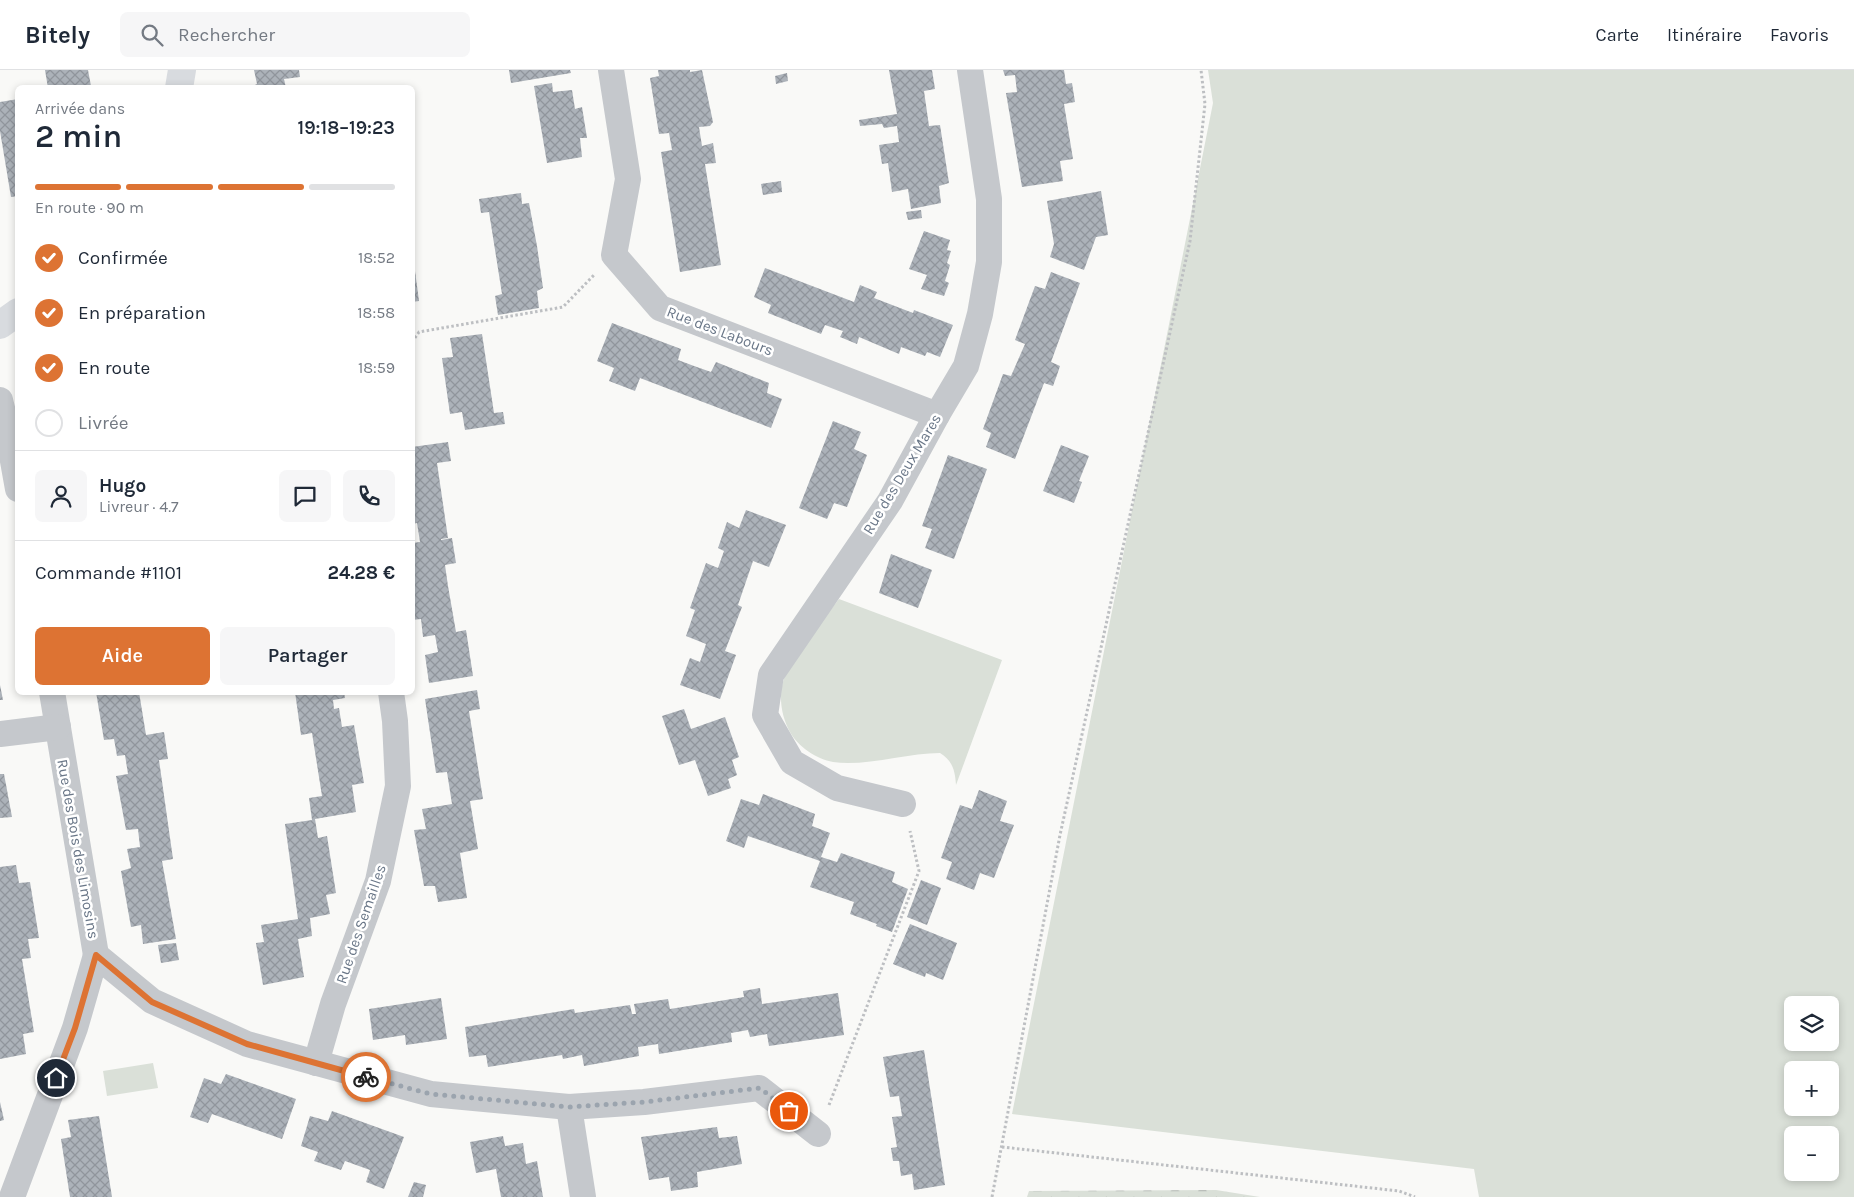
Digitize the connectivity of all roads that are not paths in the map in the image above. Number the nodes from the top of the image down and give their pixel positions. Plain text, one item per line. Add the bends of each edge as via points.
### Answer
1 (182, 70) edge
2 (611, 70) edge
3 (970, 70) edge
4 (179, 85) edge
5 (15, 314) edge
6 (0, 325) edge
7 (0, 400) edge
8 (937, 414) junction
9 (15, 472) edge
10 (53, 695) edge
11 (392, 695) edge
12 (58, 727) junction
13 (0, 734) edge
14 (903, 804) road end
15 (96, 955) junction
16 (316, 1064) junction
17 (569, 1107) junction
18 (818, 1134) road end
19 (12, 1197) edge
20 (583, 1197) edge

1 - 4 street
2 - 8 street, Rue des Labours via 628,180 614,255 660,308
3 - 8 street, Rue des Deux Mares via 990,199 989,262 966,366
5 - 6 street
7 - 9 street
8 - 14 street, Rue des Deux Mares via 890,501 770,675 765,715 792,762 837,788
10 - 12 street, Rue des Bois des Limosins
11 - 16 street, Rue des Semailles via 396,721 398,786 378,881 333,1004
12 - 13 street
12 - 15 street, Rue des Bois des Limosins
15 - 16 street, Rue des Bois des Limosins via 152,1002 247,1044
15 - 19 street via 75,1028
16 - 17 street, Rue des Bois des Limosins via 431,1094
17 - 18 street, Rue des Bois des Limosins via 760,1088
17 - 20 street

